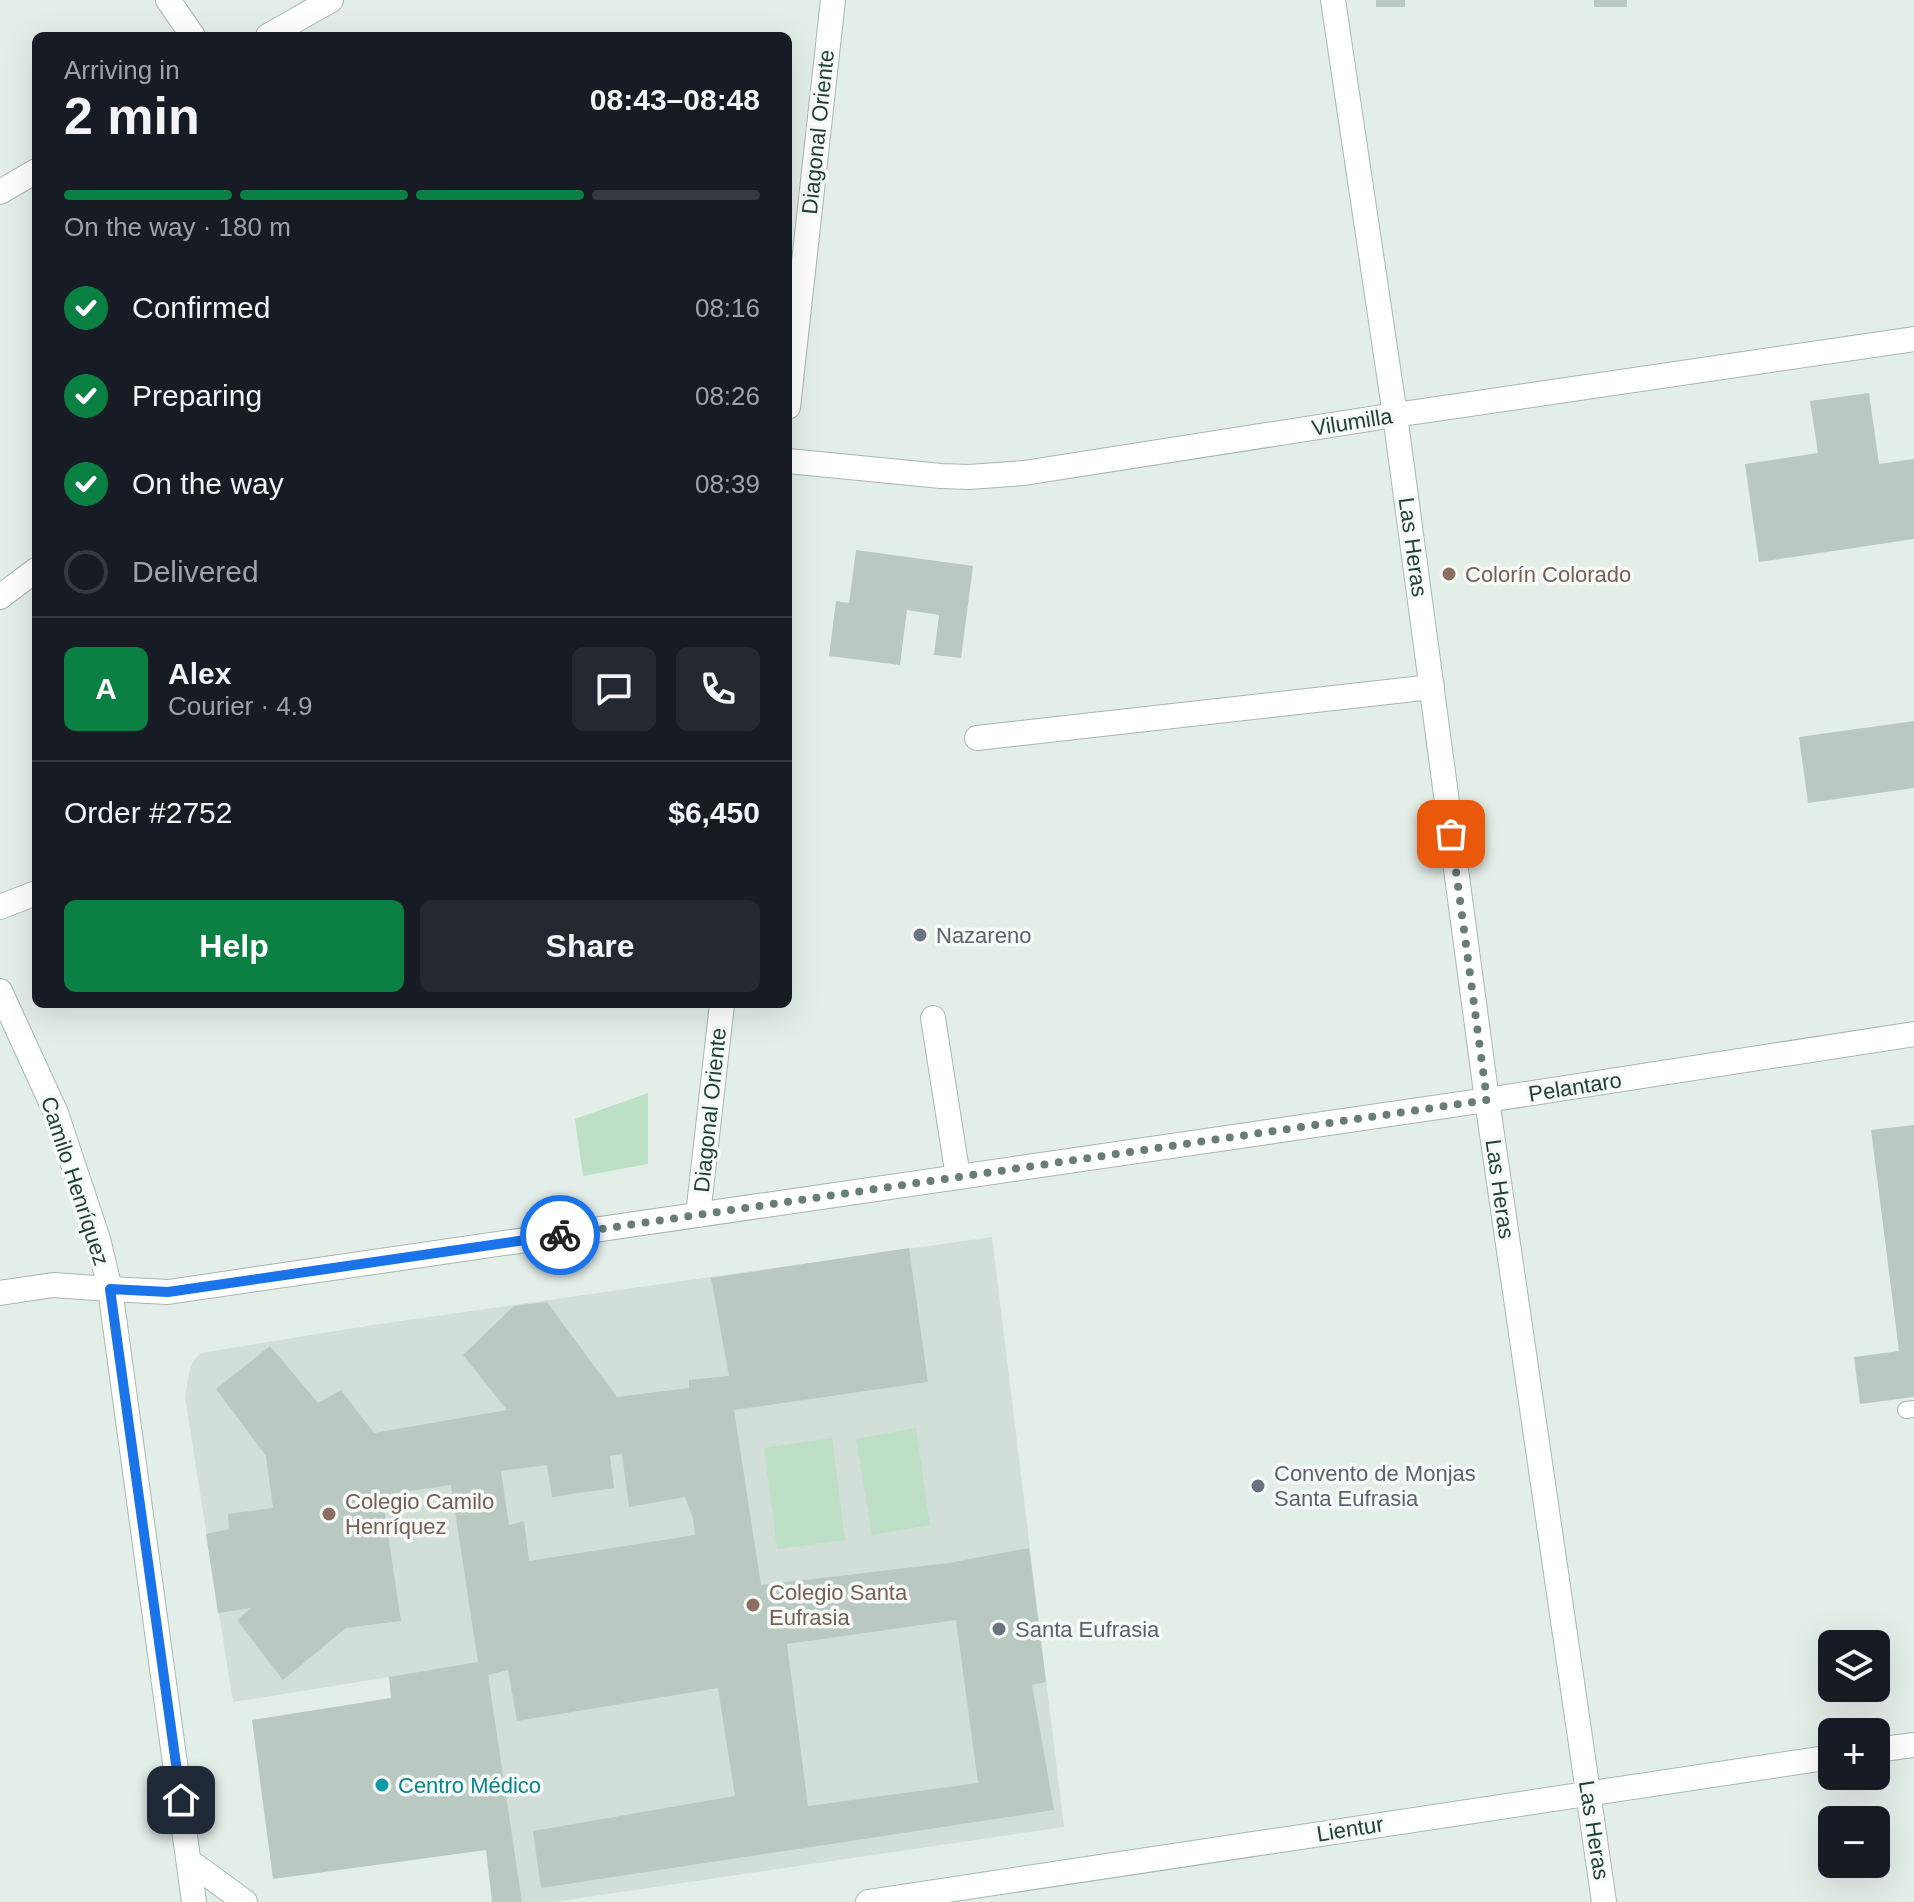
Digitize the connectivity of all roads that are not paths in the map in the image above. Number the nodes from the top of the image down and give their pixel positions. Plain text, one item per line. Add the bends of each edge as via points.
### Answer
1 (168, 0) edge
2 (331, 0) edge
3 (833, 0) edge
4 (1333, 0) edge
5 (190, 32) edge
6 (275, 32) edge
7 (32, 173) edge
8 (0, 192) edge
9 (798, 230) edge
10 (792, 336) edge
11 (1914, 339) edge
12 (1395, 415) junction
13 (792, 461) edge
14 (32, 573) edge
15 (0, 597) edge
16 (1432, 687) junction
17 (977, 738) dead end
18 (32, 895) edge
19 (0, 907) edge
20 (0, 991) edge
21 (722, 1008) edge
22 (933, 1018) dead end
23 (1914, 1034) edge
24 (1487, 1100) junction
25 (958, 1177) junction
26 (698, 1215) junction
27 (110, 1289) junction
28 (0, 1293) edge
29 (1914, 1745) edge
30 (1890, 1748) edge
31 (1818, 1759) edge
32 (1588, 1792) junction
33 (189, 1861) junction
34 (908, 1899) edge
35 (194, 1902) edge
36 (245, 1902) edge
37 (868, 1902) edge
38 (1604, 1902) edge

1 - 5 street
2 - 6 street
3 - 9 street, Diagonal Oriente
4 - 12 street, Las Heras
7 - 8 street
9 - 10 street, Diagonal Oriente
11 - 12 street, Vilumilla
12 - 13 street, Vilumilla via 1024,473 941,476
12 - 16 street, Las Heras
14 - 15 street
16 - 17 street
16 - 24 street, Las Heras
18 - 19 street
20 - 27 street, Camilo Henríquez via 56,1113
21 - 26 street, Diagonal Oriente
22 - 25 street
23 - 24 street, Pelantaro
24 - 25 street, Pelantaro
24 - 32 street, Las Heras
25 - 26 street, Pelantaro
26 - 27 street, Pelantaro via 168,1292
27 - 28 street, Pelantaro via 53,1285
27 - 33 street, Camilo Henríquez
29 - 30 street
31 - 32 street, Lientur
32 - 34 street, Lientur
32 - 38 street, Las Heras
33 - 35 street, Camilo Henríquez
33 - 36 street
34 - 37 street, Lientur

